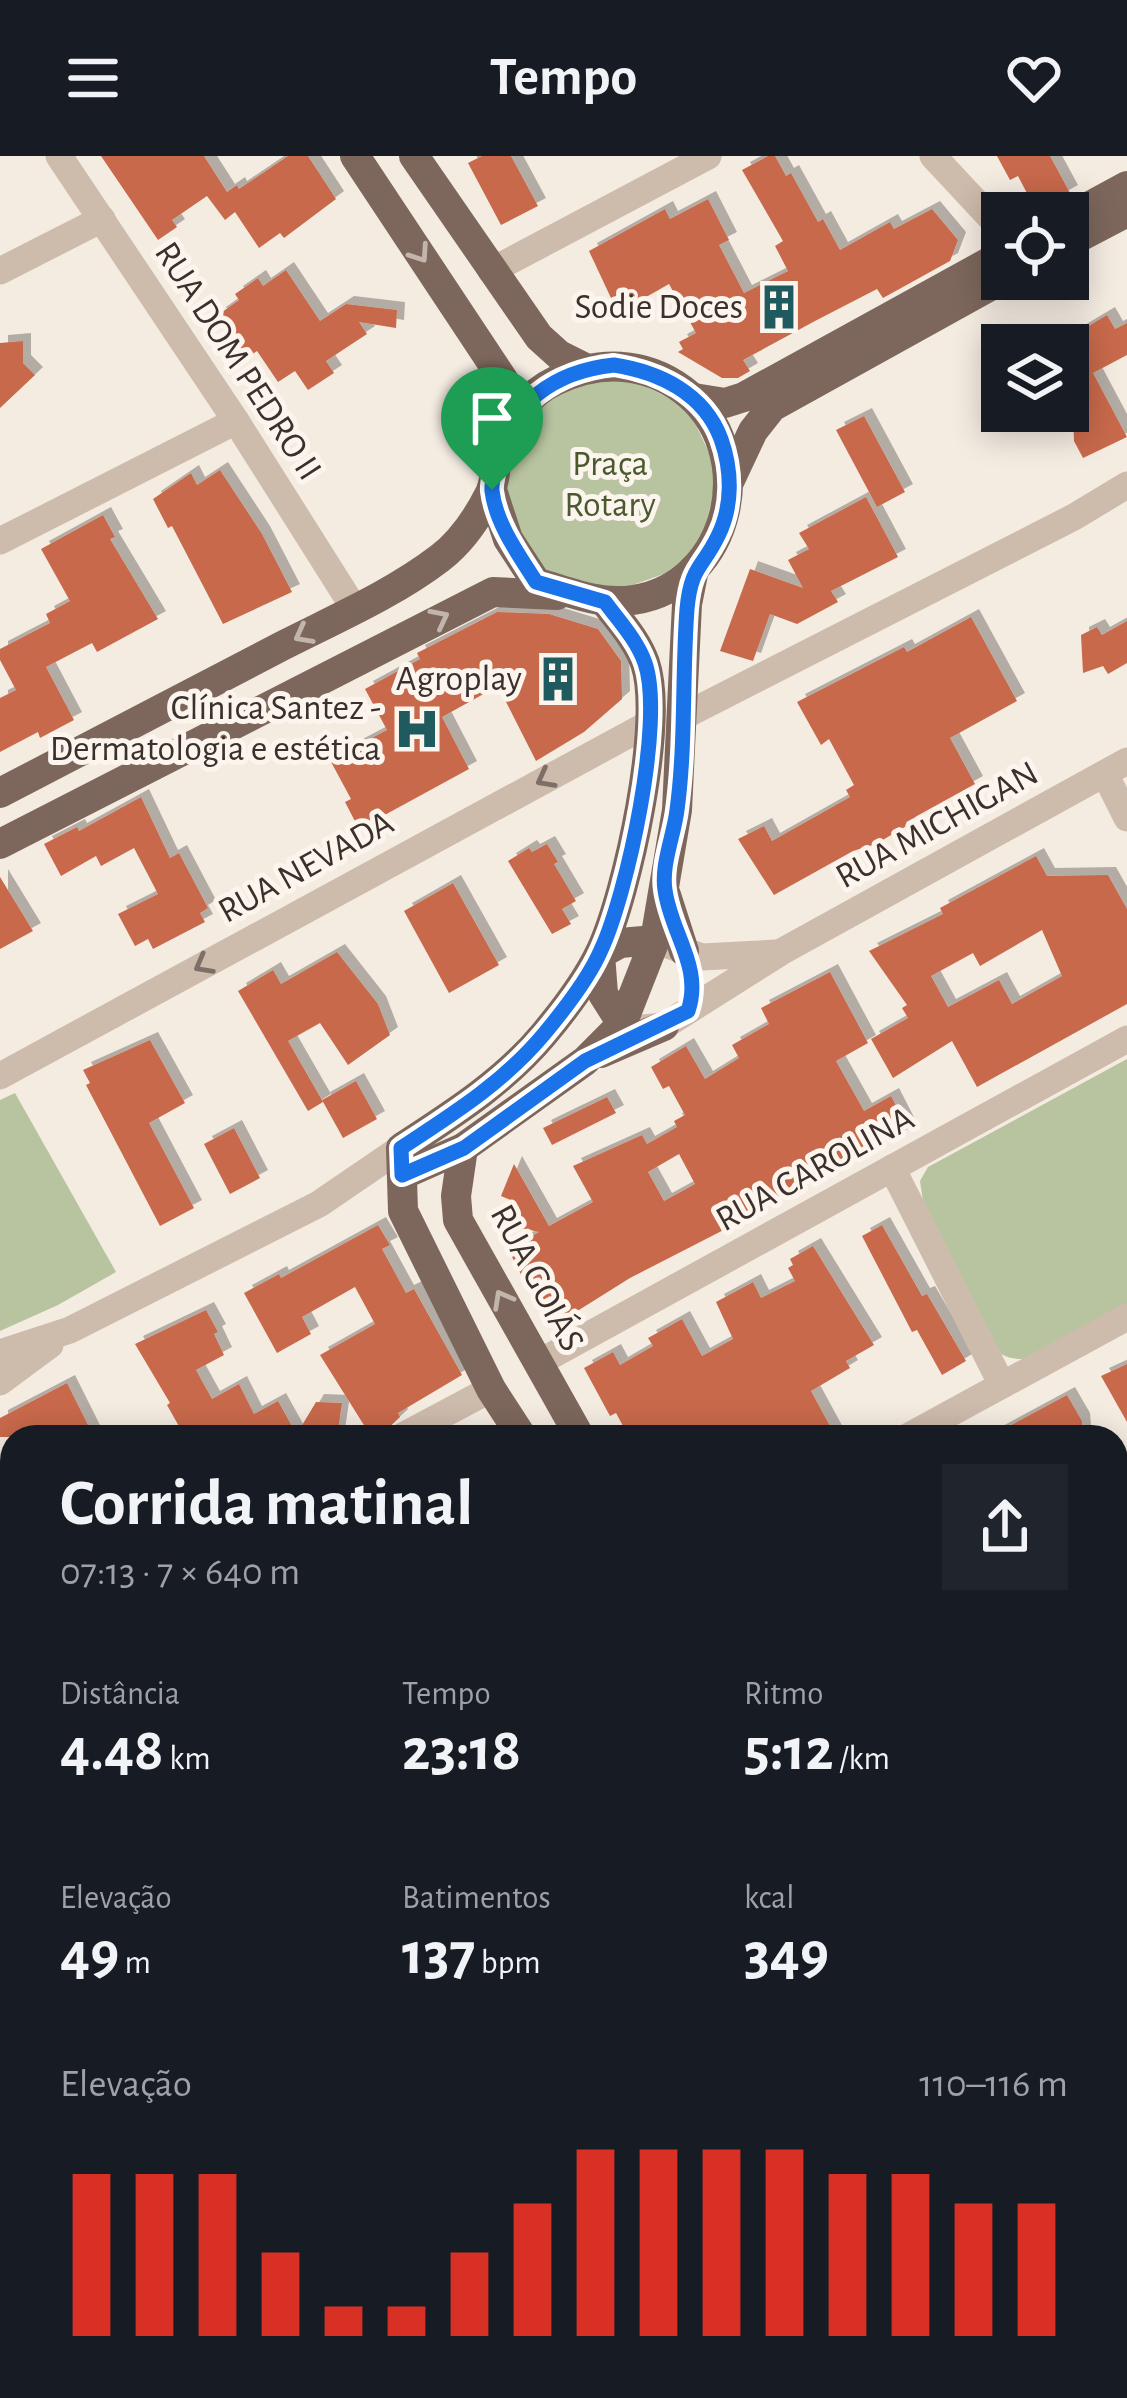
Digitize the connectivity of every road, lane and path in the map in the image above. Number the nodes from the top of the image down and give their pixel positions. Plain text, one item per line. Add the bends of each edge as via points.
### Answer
1 (59, 156) edge
2 (355, 156) edge
3 (414, 156) edge
4 (708, 156) edge
5 (933, 156) edge
6 (1127, 186) edge
7 (981, 207) edge
8 (1089, 207) edge
9 (1127, 212) edge
10 (102, 218) junction
11 (1089, 232) edge
12 (981, 267) edge
13 (0, 271) edge
14 (491, 271) junction
15 (981, 291) edge
16 (585, 368) junction
17 (694, 398) junction
18 (521, 407) junction
19 (236, 421) junction
20 (730, 480) junction
21 (1127, 485) edge
22 (492, 490) junction
23 (0, 541) edge
24 (694, 569) junction
25 (598, 601) junction
26 (354, 608) junction
27 (684, 716) junction
28 (648, 724) junction
29 (1116, 767) edge
30 (0, 793) edge
31 (1127, 818) edge
32 (0, 844) edge
33 (669, 946) junction
34 (781, 952) junction
35 (600, 954) junction
36 (676, 1019) junction
37 (622, 1024) junction
38 (1127, 1039) edge
39 (585, 1061) junction
40 (0, 1076) edge
41 (464, 1148) junction
42 (401, 1161) junction
43 (892, 1168) junction
44 (1127, 1317) edge
45 (70, 1330) junction
46 (0, 1353) edge
47 (538, 1363) junction
48 (0, 1382) edge
49 (1002, 1385) junction
50 (491, 1389) junction
51 (424, 1425) edge
52 (514, 1425) edge
53 (573, 1425) edge
54 (929, 1425) edge

1 - 10 street, RUA DOM PEDRO II
2 -> 18 main road
3 - 14 main road
4 - 14 street
5 - 7 street
6 - 8 main road
9 - 11 main road
10 - 13 street
10 - 19 street, RUA DOM PEDRO II
12 - 17 main road via 744,397
14 - 16 main road via 539,337
15 - 20 main road via 772,407
16 - 17 main road via 643,370
16 - 18 main road
17 - 20 main road via 720,436
18 - 22 main road via 499,451
19 - 23 street
19 - 26 street, RUA DOM PEDRO II
20 - 24 main road via 718,538
21 - 27 street
22 - 25 main road via 508,539 536,582
22 - 26 main road via 460,541
24 - 25 main road via 637,599
24 - 27 main road
25 - 28 main road via 645,661
32 -> 25 main road via 494,592
26 -> 30 main road
27 - 33 main road via 664,884
28 - 35 main road via 642,805
28 -> 40 street, RUA NEVADA
29 - 31 street
29 - 34 street, RUA MICHIGAN
33 - 34 street, RUA MICHIGAN via 718,957
33 - 35 main road via 620,943
33 - 36 street via 694,976 694,993
33 - 37 main road
34 - 36 street, RUA MICHIGAN
35 - 37 main road via 603,994
35 - 42 main road via 544,1034
36 - 37 street
36 - 39 main road
37 - 39 main road
38 - 43 street, RUA CAROLINA
39 - 41 main road
41 - 42 main road
47 -> 41 main road, RUA GOIÁS via 458,1220
42 - 45 street
42 - 50 main road via 404,1211
43 - 47 street, RUA CAROLINA
43 - 49 street
44 - 49 street
45 - 46 street
45 - 48 street
47 - 53 main road, RUA GOIÁS
49 - 54 street
50 - 51 street
50 - 52 main road

